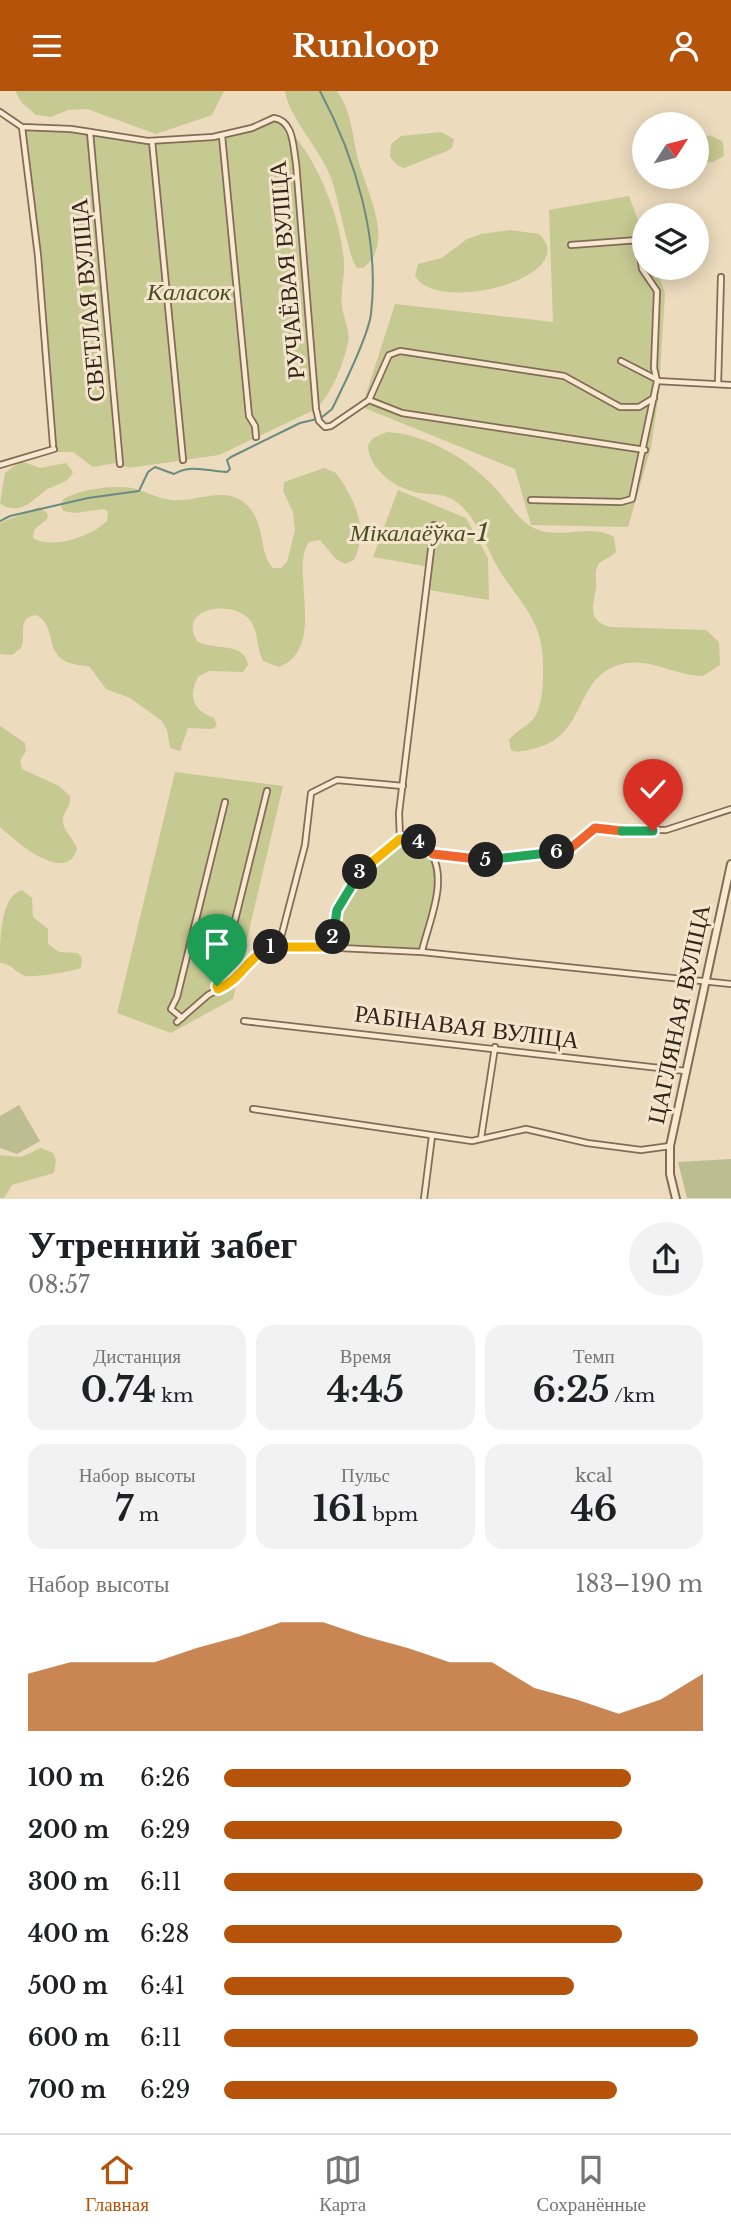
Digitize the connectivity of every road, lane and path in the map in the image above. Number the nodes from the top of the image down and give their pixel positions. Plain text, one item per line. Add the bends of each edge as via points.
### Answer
1 (0, 112) edge
2 (22, 127) junction
3 (90, 132) junction
4 (222, 136) junction
5 (152, 141) junction
6 (571, 245) dead end
7 (721, 277) dead end
8 (621, 361) dead end
9 (657, 381) junction
10 (718, 384) junction
11 (731, 385) edge
12 (654, 398) junction
13 (369, 400) junction
14 (256, 437) dead end
15 (645, 450) junction
16 (183, 460) dead end
17 (120, 464) dead end
18 (0, 465) edge
19 (531, 500) dead end
20 (434, 525) dead end
21 (403, 786) junction
22 (267, 791) dead end
23 (225, 801) dead end
24 (731, 809) edge
25 (400, 839) junction
26 (433, 854) junction
27 (731, 863) edge
28 (279, 945) junction
29 (333, 947) junction
30 (422, 951) junction
31 (705, 981) junction
32 (731, 984) edge
33 (218, 989) junction
34 (244, 1021) dead end
35 (495, 1047) junction
36 (686, 1071) junction
37 (253, 1109) dead end
38 (432, 1136) junction
39 (481, 1139) junction
40 (670, 1146) junction
41 (424, 1199) edge
42 (676, 1199) edge

1 - 2 street
2 - 3 street
2 - 18 street via 54,447
3 - 5 street
3 - 17 street, СВЕТЛАЯ ВУЛІЦА
4 - 5 street
4 - 13 street, РУЧАЁВАЯ ВУЛІЦА via 275,118 289,128 318,419 325,427 331,426
4 - 14 street via 249,416
5 - 16 street
6 - 9 street via 638,240 642,269 657,291
7 - 10 street
8 - 9 street
9 - 10 street
9 - 12 street
10 - 11 street
12 - 13 street via 626,408 558,374 404,352 389,355
12 - 15 street
13 - 15 street via 412,415
15 - 19 street via 629,501
20 - 21 street
21 - 25 street
21 - 28 street via 331,781 315,790 309,799 305,845
22 - 33 street
23 - 33 street via 172,1009 179,1020
24 - 26 street via 653,831 595,828 562,851 498,860
25 - 26 street via 415,840
25 - 29 street via 365,867 345,895 335,916
26 - 30 street via 437,888
27 - 31 street, ЦАГЛЯНАЯ ВУЛІЦА
28 - 29 street
28 - 33 street via 261,951 236,980
29 - 30 street
30 - 31 street
31 - 32 street
31 - 36 street, ЦАГЛЯНАЯ ВУЛІЦА
34 - 35 street, РАБІНАВАЯ ВУЛІЦА
35 - 36 street, РАБІНАВАЯ ВУЛІЦА
35 - 39 street
36 - 40 street, ЦАГЛЯНАЯ ВУЛІЦА
37 - 38 street
38 - 39 street
38 - 41 street
39 - 40 street via 538,1130 641,1150
40 - 42 street, ЦАГЛЯНАЯ ВУЛІЦА

